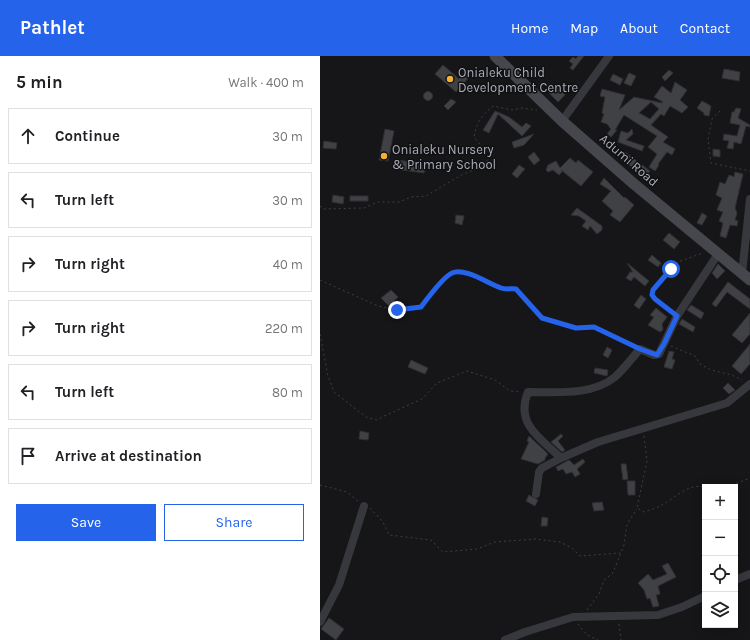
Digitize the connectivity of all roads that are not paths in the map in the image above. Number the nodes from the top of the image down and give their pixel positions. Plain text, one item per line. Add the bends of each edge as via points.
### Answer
1 (494, 56) edge
2 (609, 56) edge
3 (562, 121) junction
4 (750, 199) edge
5 (716, 252) junction
6 (746, 277) edge
7 (747, 382) edge
8 (561, 458) junction
9 (536, 494) dead end
10 (364, 506) road end
11 (750, 574) edge
12 (738, 579) edge
13 (702, 597) edge
14 (320, 622) edge
15 (506, 640) edge

1 - 3 main road, Adumi Road
2 - 3 street
3 - 5 main road, Adumi Road
4 - 6 street
5 - 6 main road, Adumi Road
5 - 8 street via 677,316 657,355 640,349 615,377 596,387 576,391 528,392 523,410 528,427
7 - 8 street via 727,403 598,442
8 - 9 street via 539,472
10 - 14 street via 339,584
11 - 12 street
13 - 15 street via 658,615 573,617

